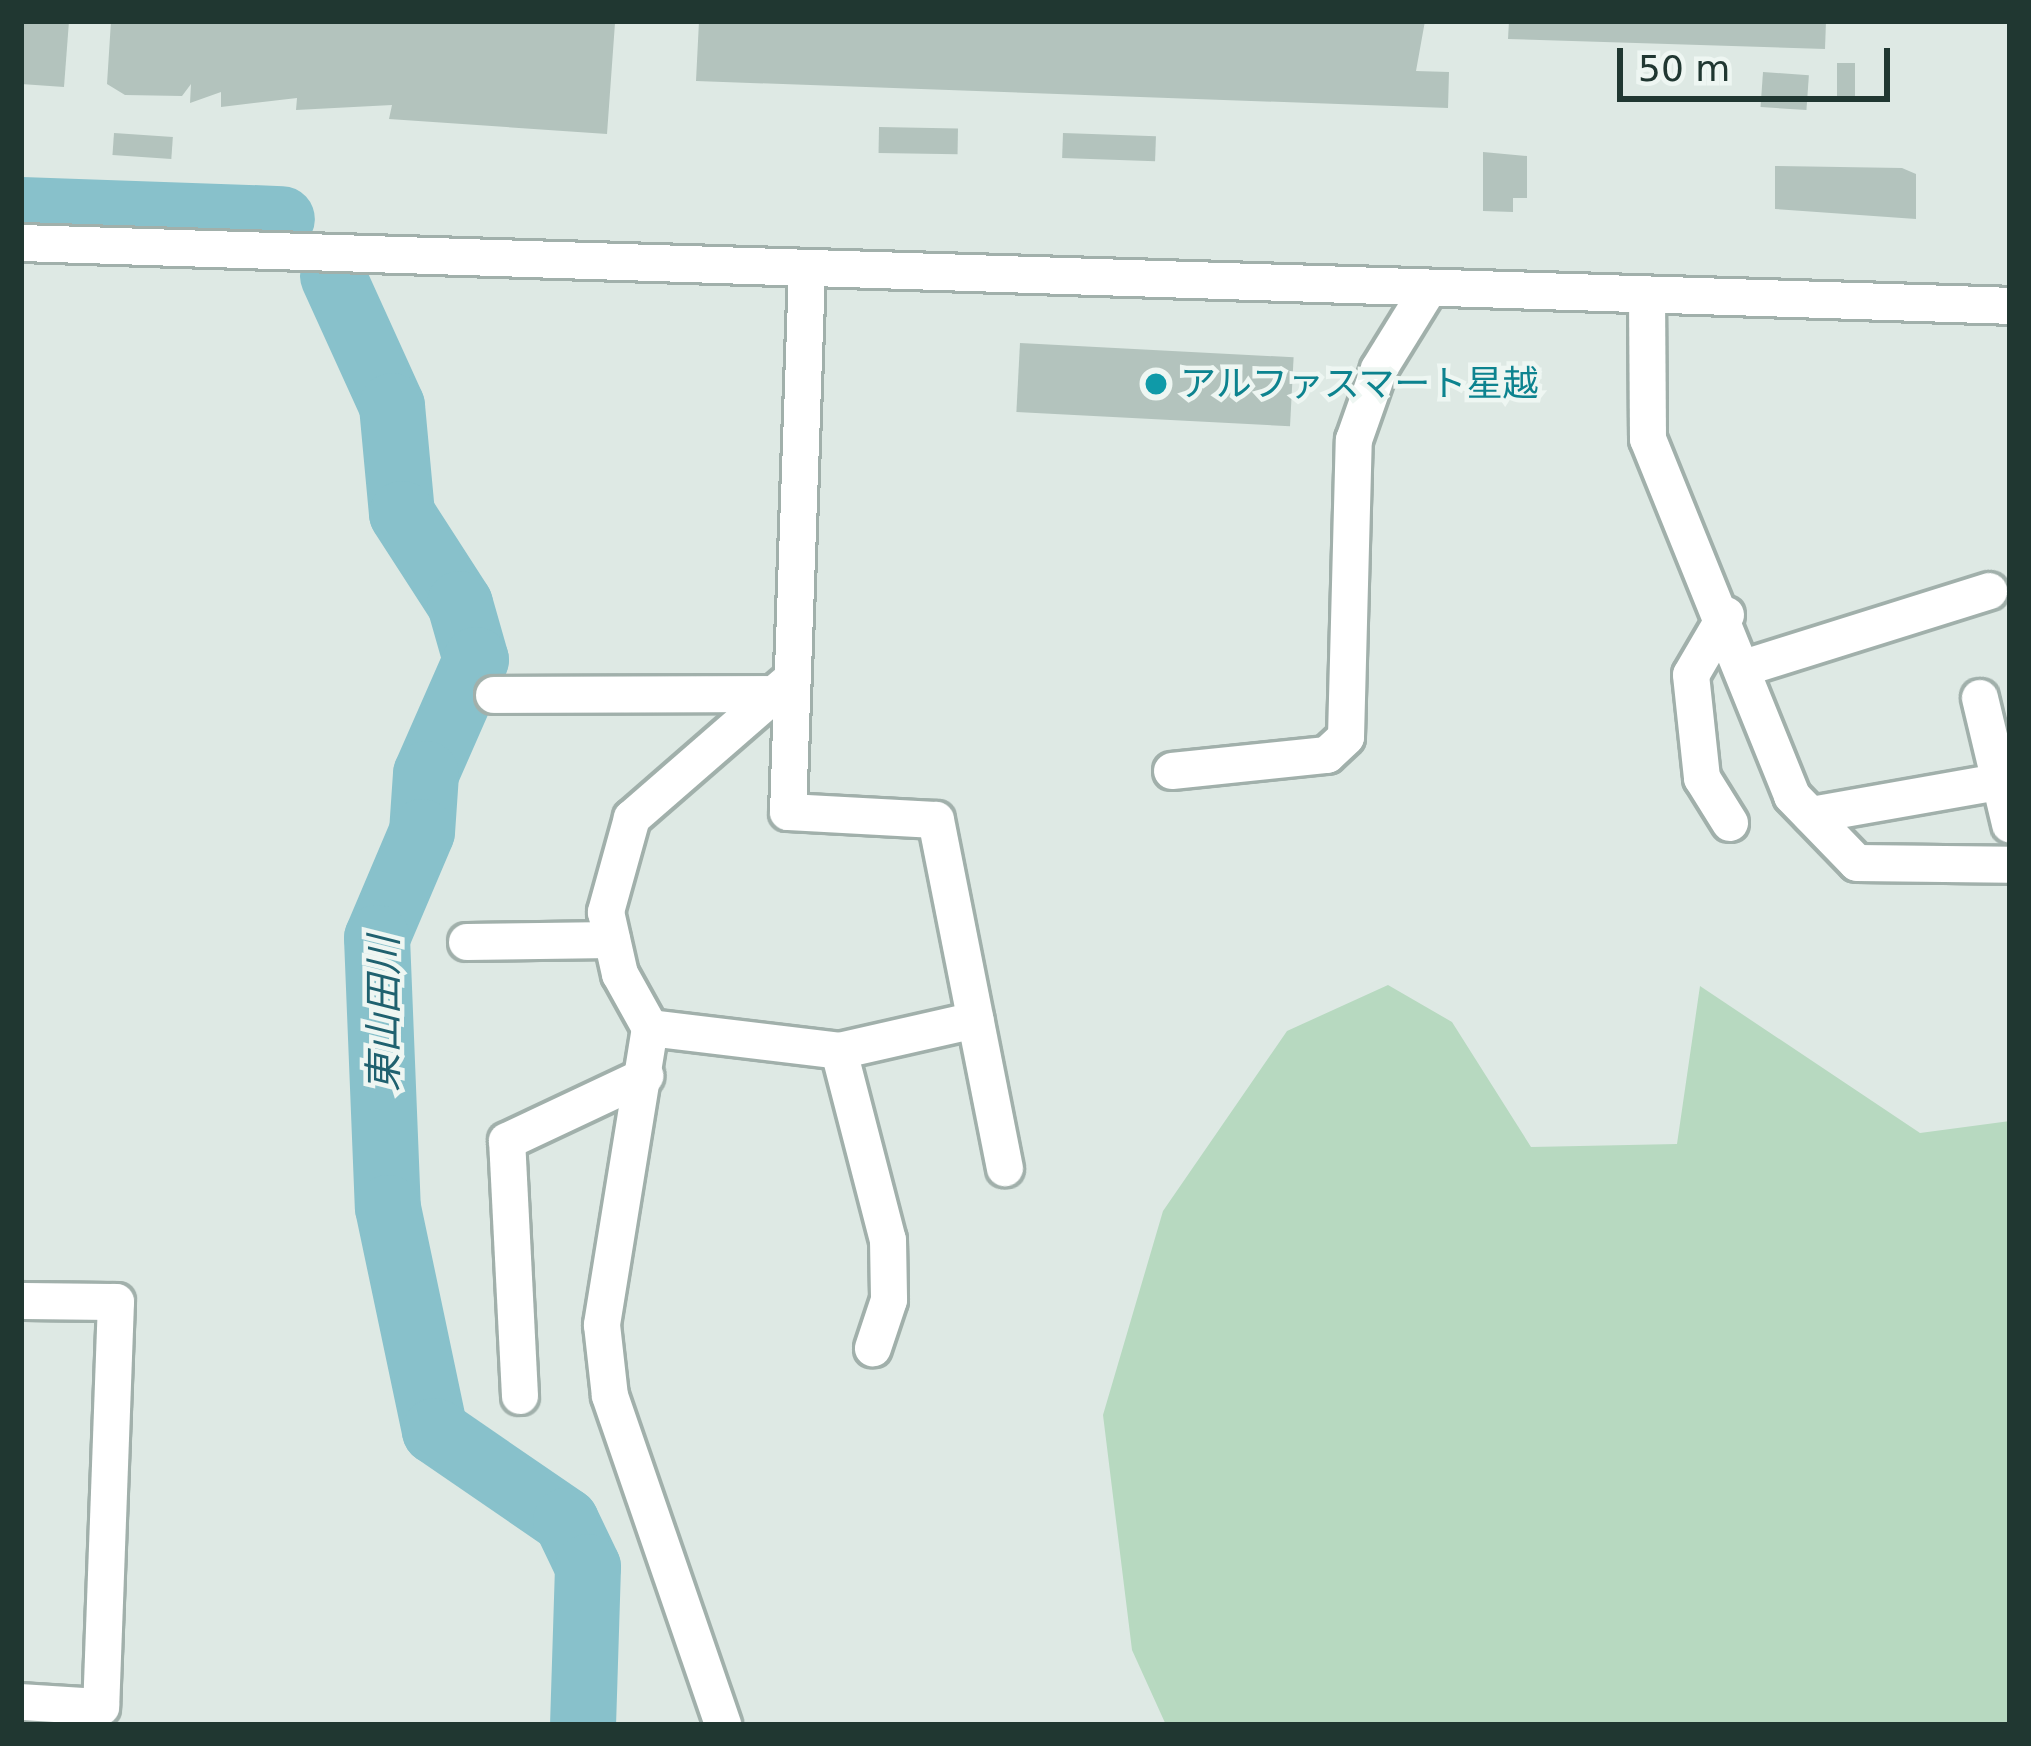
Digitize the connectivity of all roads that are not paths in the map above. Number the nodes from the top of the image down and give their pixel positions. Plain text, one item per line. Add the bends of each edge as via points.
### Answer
1 (21, 243) edge
2 (806, 271) junction
3 (1426, 293) junction
4 (1647, 296) junction
5 (2010, 306) edge
6 (1989, 591) dead end
7 (1726, 615) junction
8 (1744, 668) junction
9 (776, 689) junction
10 (494, 695) dead end
11 (1980, 698) dead end
12 (1172, 771) dead end
13 (2004, 778) edge
14 (1811, 815) junction
15 (1730, 823) dead end
16 (2010, 824) edge
17 (2010, 865) edge
18 (612, 940) junction
19 (467, 942) dead end
20 (976, 1020) junction
21 (650, 1028) junction
22 (839, 1051) junction
23 (645, 1076) junction
24 (1005, 1168) dead end
25 (21, 1301) edge
26 (873, 1348) dead end
27 (520, 1396) dead end
28 (21, 1702) edge
29 (723, 1725) edge

1 - 2 street
2 - 3 street
2 - 9 street
3 - 4 street
3 - 12 street via 1379,369 1354,440 1346,737 1327,755
4 - 5 street
4 - 7 street via 1648,439
6 - 8 street
7 - 8 street
7 - 15 street via 1691,675 1702,778
8 - 14 street via 1792,796
9 - 10 street
9 - 18 street via 632,818 613,856
9 - 20 street via 788,812 936,820
11 - 13 street
13 - 14 street
13 - 16 street
14 - 17 street via 1857,863
18 - 19 street
18 - 21 street
20 - 22 street
20 - 24 street
21 - 22 street
21 - 23 street
22 - 26 street via 888,1240 890,1300
23 - 27 street via 507,1141
23 - 29 street via 602,1325 610,1396
25 - 28 street via 116,1302 101,1707

